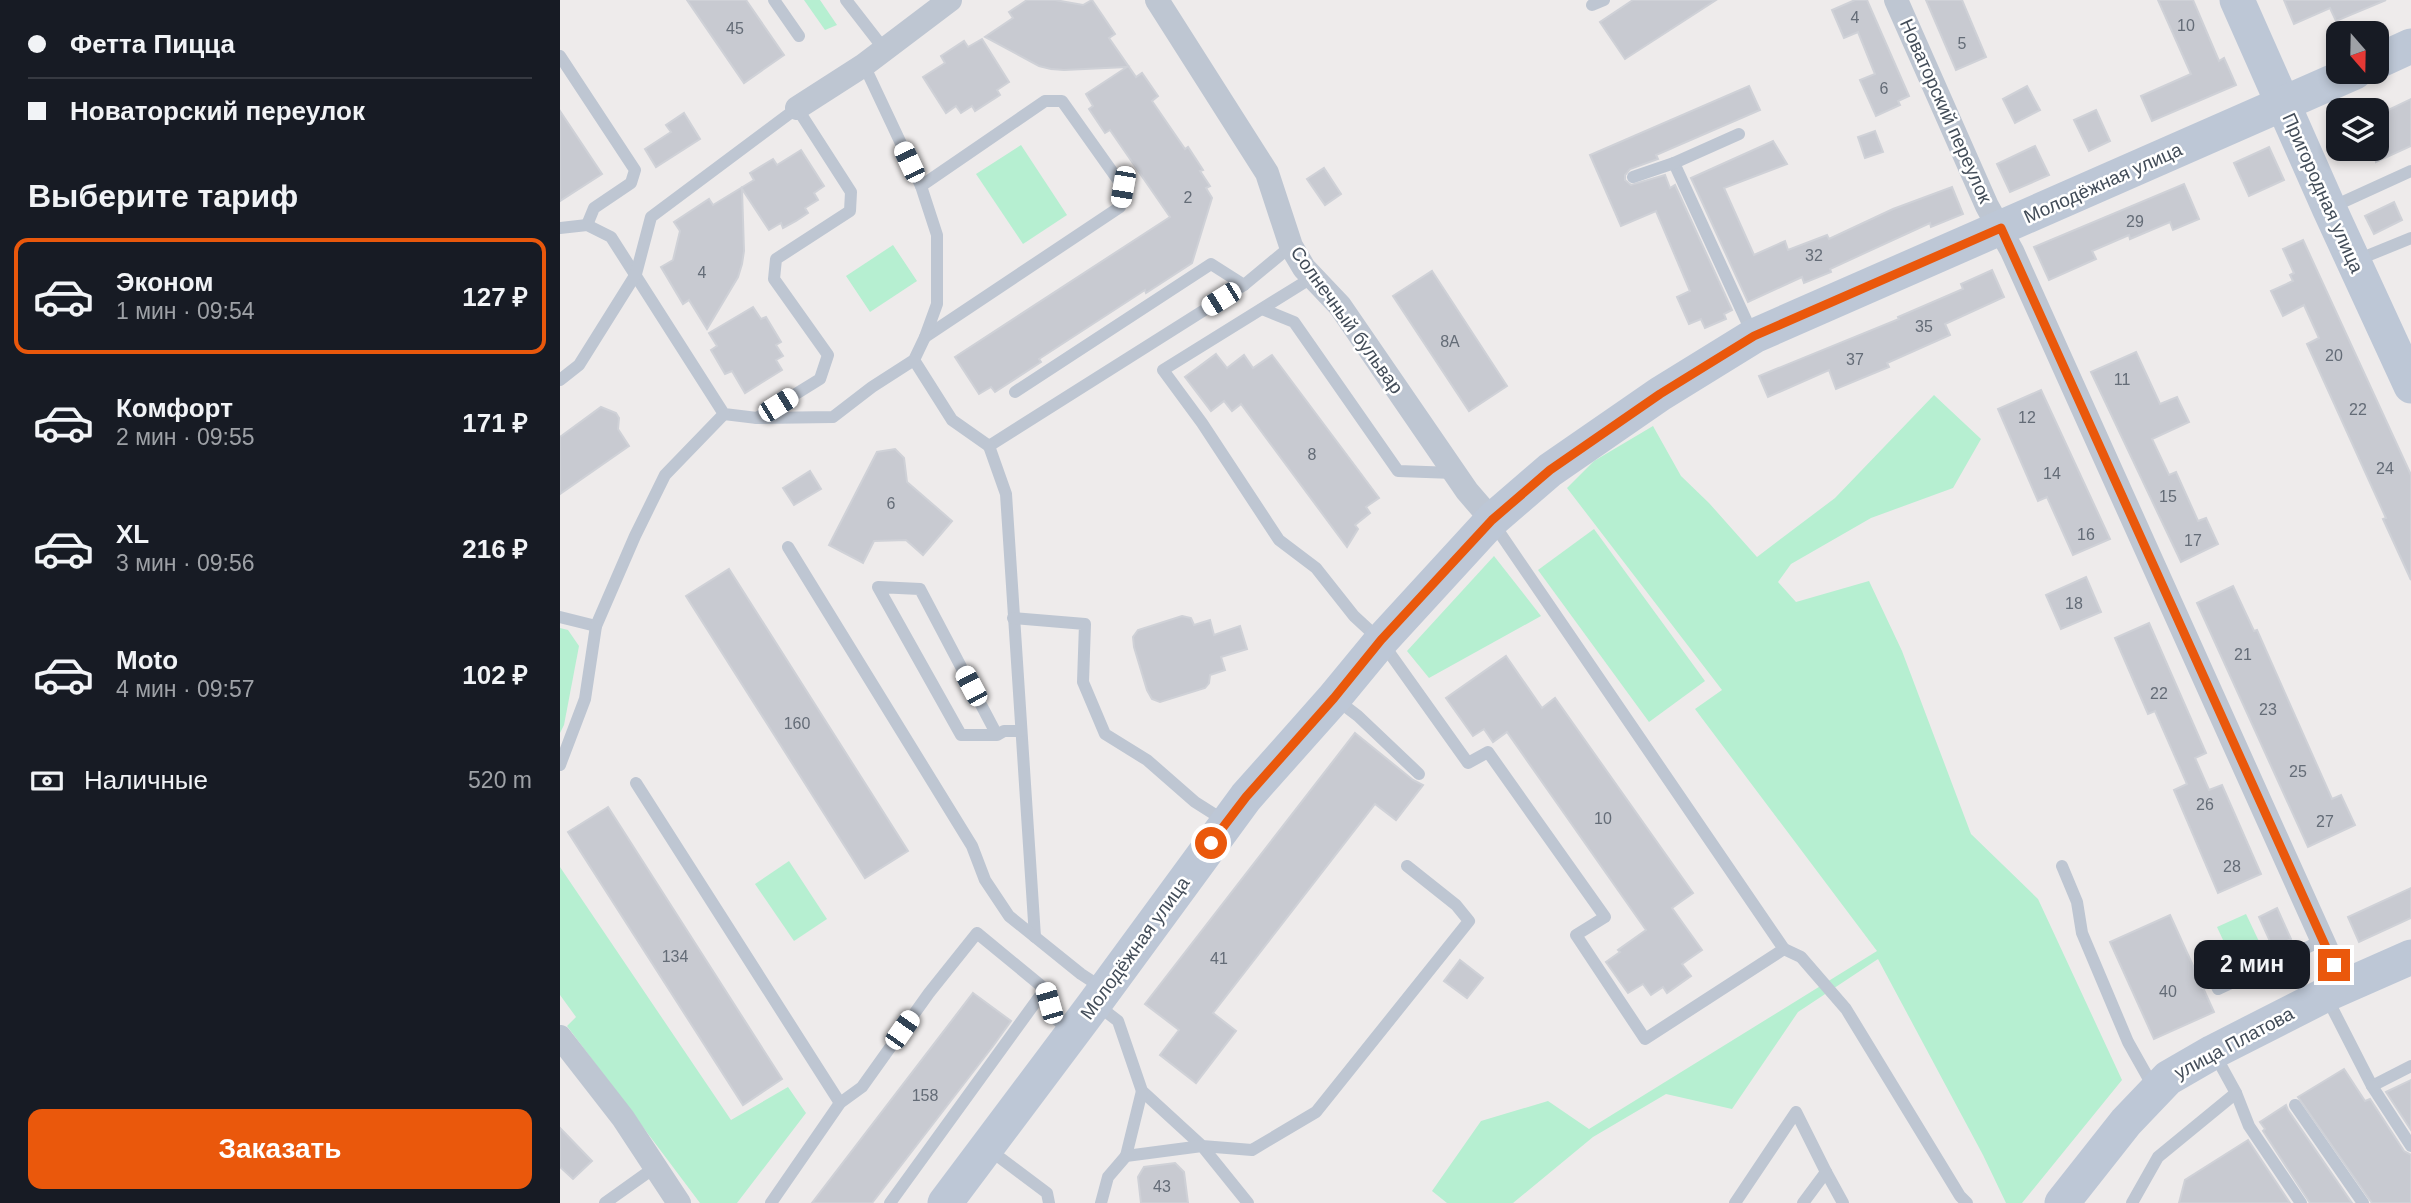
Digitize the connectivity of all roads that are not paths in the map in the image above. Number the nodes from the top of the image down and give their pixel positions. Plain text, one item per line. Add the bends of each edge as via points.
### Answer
1 (774, 0) edge
2 (846, 0) edge
3 (950, 0) edge
4 (1157, 0) edge
5 (1896, 0) edge
6 (2237, 0) edge
7 (799, 36) dead end
8 (2411, 46) edge
9 (884, 49) junction
10 (560, 56) edge
11 (2389, 56) edge
12 (864, 65) junction
13 (2328, 84) edge
14 (2284, 104) junction
15 (797, 108) junction
16 (1738, 134) dead end
17 (1674, 163) junction
18 (2411, 171) edge
19 (1633, 177) dead end
20 (920, 186) junction
21 (2329, 208) junction
22 (587, 225) junction
23 (560, 228) edge
24 (2001, 228) junction
25 (2411, 238) edge
26 (1291, 246) junction
27 (2354, 262) junction
28 (636, 274) junction
29 (1313, 277) junction
30 (1244, 285) junction
31 (1262, 309) junction
32 (1754, 336) junction
33 (925, 337) junction
34 (914, 360) junction
35 (560, 380) edge
36 (2411, 386) edge
37 (1015, 391) dead end
38 (724, 414) junction
39 (757, 418) junction
40 (989, 446) junction
41 (1455, 473) junction
42 (1492, 520) junction
43 (788, 547) dead end
44 (560, 617) edge
45 (1013, 618) junction
46 (596, 626) junction
47 (1381, 640) junction
48 (1334, 698) junction
49 (1021, 731) junction
50 (997, 735) junction
51 (560, 765) edge
52 (1419, 774) dead end
53 (636, 783) dead end
54 (1226, 822) junction
55 (1407, 866) dead end
56 (2062, 866) dead end
57 (1035, 937) junction
58 (2323, 940) junction
59 (1784, 949) junction
60 (2411, 957) edge
61 (2207, 966) dead end
62 (1045, 989) junction
63 (2334, 991) junction
64 (1100, 996) junction
65 (1073, 1032) junction
66 (560, 1037) edge
67 (2213, 1052) junction
68 (2411, 1066) edge
69 (2372, 1086) junction
70 (2155, 1090) junction
71 (1142, 1091) junction
72 (2236, 1093) junction
73 (840, 1103) junction
74 (2295, 1105) dead end
75 (1202, 1146) junction
76 (2411, 1146) edge
77 (986, 1148) junction
78 (1126, 1156) junction
79 (654, 1168) junction
80 (1826, 1172) junction
81 (605, 1203) edge
82 (679, 1203) edge
83 (771, 1203) edge
84 (890, 1203) edge
85 (945, 1203) edge
86 (1049, 1203) edge
87 (1101, 1203) edge
88 (1248, 1203) edge
89 (1735, 1203) edge
90 (1802, 1203) edge
91 (1843, 1203) edge
92 (1966, 1203) edge
93 (2062, 1203) edge
94 (2132, 1203) edge
95 (2301, 1203) edge
96 (2363, 1203) edge

1 - 7 lane
2 - 9 lane
3 - 9 street
4 - 26 street, Солнечный бульвар via 1267,173
5 - 24 street, Новаторский переулок via 1987,206
6 - 14 street, Пригородная улица
8 - 11 street
9 - 12 street
10 - 22 lane via 635,170 631,183 594,208
12 - 15 street
12 - 20 lane
13 - 14 street, Молодёжная улица
14 - 21 street, Пригородная улица
14 - 24 street, Молодёжная улица
15 - 28 lane via 652,217
15 - 39 lane via 851,192 850,211 776,259 774,279 828,355 820,379
16 - 17 lane
17 - 19 lane
17 - 32 lane
18 - 21 lane
20 - 33 lane via 937,234 937,304
20 - 33 lane via 1045,100 1062,101 1123,187 1120,207
21 - 27 street, Пригородная улица
22 - 23 lane
22 - 28 lane via 611,237
24 - 32 street, Молодёжная улица
24 - 58 street, Новаторский переулок
25 - 27 lane
26 - 29 street, Солнечный бульвар
26 - 30 lane
27 - 36 street, Пригородная улица
28 - 35 lane via 579,365
28 - 38 lane
29 - 31 lane
29 - 41 street, Солнечный бульвар via 1340,306
30 - 37 lane via 1211,264
30 - 40 lane
31 - 41 lane via 1294,322 1398,471
31 - 47 lane via 1163,370 1279,540 1316,568 1354,616
32 - 42 street, Молодёжная улица via 1550,470
33 - 34 lane
34 - 39 lane via 833,417
34 - 40 lane via 952,420
38 - 39 lane
38 - 46 lane via 665,475
40 - 45 lane via 1006,494
41 - 42 street, Солнечный бульвар
42 - 47 street, Молодёжная улица
42 - 59 lane
43 - 57 lane via 972,846 985,880 1009,916
44 - 46 lane
45 - 49 lane
45 - 54 lane via 1086,624 1083,682 1105,734 1147,760
46 - 51 lane via 585,699
47 - 48 street, Молодёжная улица
47 - 59 lane via 1468,763 1488,752 1605,917 1576,935 1645,1039
48 - 52 lane
48 - 54 street, Молодёжная улица
49 - 50 lane
49 - 57 lane
50 - 50 lane via 961,734 878,587 920,589
53 - 73 lane
54 - 64 street, Молодёжная улица
55 - 75 lane via 1469,921 1316,1112 1252,1150
56 - 70 lane via 2077,902 2082,933
57 - 64 lane
58 - 61 lane via 2218,989
58 - 63 street, Новаторский переулок
59 - 92 lane via 1801,957 1846,1009
60 - 63 street, улица Платова
62 - 65 lane via 1053,1017
62 - 73 lane via 977,933 862,1087
62 - 84 lane
63 - 67 street, улица Платова
63 - 69 lane
64 - 65 street, Молодёжная улица
64 - 71 lane via 1118,1021
65 - 77 street, Молодёжная улица
66 - 79 street via 623,1118
67 - 70 street, улица Платова
67 - 72 lane
68 - 69 lane
69 - 76 lane
70 - 93 street, улица Платова
71 - 75 lane
71 - 78 lane
72 - 94 lane via 2158,1157
72 - 95 lane via 2249,1126
73 - 83 lane
74 - 96 lane
75 - 78 lane
75 - 88 lane
77 - 85 street, Молодёжная улица
77 - 86 lane via 1047,1193
78 - 87 lane via 1108,1177
79 - 81 lane
79 - 82 street
80 - 89 lane via 1796,1112
80 - 90 lane
80 - 91 lane

